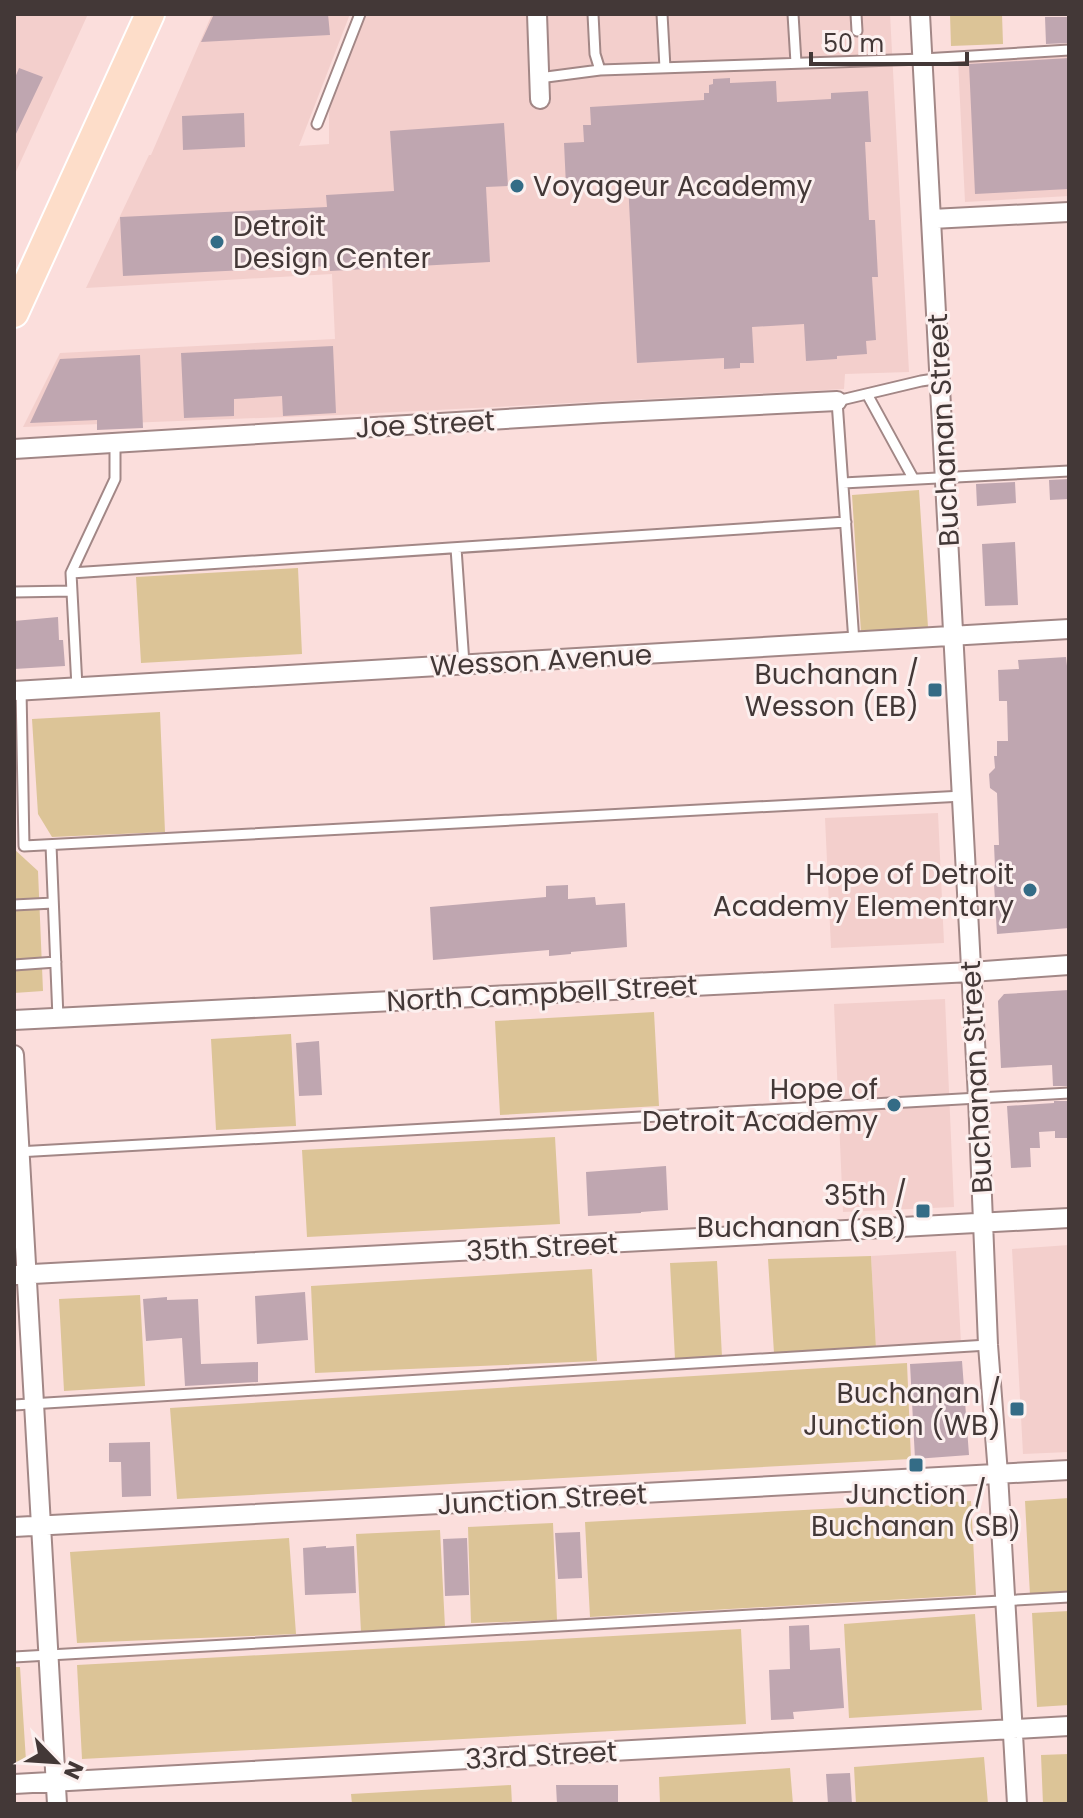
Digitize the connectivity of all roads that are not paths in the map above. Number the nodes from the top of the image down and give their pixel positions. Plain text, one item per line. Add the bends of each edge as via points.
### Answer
1 (150, 14) edge
2 (360, 14) edge
3 (537, 14) edge
4 (593, 14) edge
5 (662, 14) edge
6 (793, 14) edge
7 (856, 14) edge
8 (920, 14) edge
9 (857, 31) dead end
10 (1069, 50) edge
11 (923, 59) junction
12 (796, 63) junction
13 (665, 68) junction
14 (600, 70) junction
15 (539, 78) junction
16 (540, 99) dead end
17 (317, 124) dead end
18 (1069, 212) edge
19 (932, 219) junction
20 (14, 313) edge
21 (941, 378) junction
22 (867, 394) junction
23 (837, 401) junction
24 (115, 443) junction
25 (14, 449) edge
26 (1069, 471) edge
27 (946, 477) junction
28 (913, 478) junction
29 (843, 483) junction
30 (846, 522) junction
31 (456, 548) junction
32 (71, 573) junction
33 (72, 591) junction
34 (14, 592) edge
35 (1069, 629) edge
36 (955, 636) junction
37 (854, 642) junction
38 (464, 664) junction
39 (77, 687) junction
40 (17, 690) edge
41 (963, 796) junction
42 (51, 845) junction
43 (53, 903) junction
44 (14, 905) edge
45 (56, 962) junction
46 (14, 965) edge
47 (1069, 965) edge
48 (971, 972) junction
49 (58, 1018) junction
50 (14, 1020) edge
51 (14, 1055) edge
52 (1069, 1093) edge
53 (978, 1098) junction
54 (16, 1152) edge
55 (1069, 1218) edge
56 (983, 1223) junction
57 (21, 1275) edge
58 (988, 1345) junction
59 (34, 1404) junction
60 (14, 1405) edge
61 (1069, 1470) edge
62 (998, 1474) junction
63 (41, 1526) junction
64 (14, 1527) edge
65 (1069, 1597) edge
66 (1005, 1600) junction
67 (49, 1655) junction
68 (14, 1657) edge
69 (1069, 1726) edge
70 (1013, 1729) junction
71 (56, 1782) junction
72 (14, 1784) edge
73 (57, 1804) edge
74 (1017, 1804) edge

1 - 20 main road
2 - 17 lane
3 - 15 street
4 - 14 lane
5 - 13 lane
6 - 12 lane
7 - 9 lane
8 - 11 street, Buchanan Street
10 - 11 lane
11 - 12 lane
11 - 19 street, Buchanan Street
12 - 13 lane
13 - 14 lane
14 - 15 lane
15 - 16 street
18 - 19 street
19 - 21 street, Buchanan Street
21 - 22 lane
21 - 27 street, Buchanan Street
22 - 23 lane
22 - 28 lane
23 - 24 street, Joe Street
23 - 29 lane
24 - 25 street, Joe Street
24 - 32 lane via 115,479
26 - 27 lane
27 - 28 lane
27 - 36 street, Buchanan Street
28 - 29 lane
29 - 30 lane
30 - 31 lane
30 - 37 lane
31 - 32 lane
31 - 38 lane
32 - 33 lane
33 - 34 lane
33 - 39 lane
35 - 36 street, Wesson Avenue
36 - 37 street, Wesson Avenue
36 - 41 street, Buchanan Street
37 - 38 street, Wesson Avenue
38 - 39 street, Wesson Avenue
39 - 40 street, Wesson Avenue
40 - 42 lane via 24,846
41 - 42 lane
41 - 48 street, Buchanan Street
42 - 43 lane
43 - 44 lane
43 - 45 lane
45 - 46 lane
45 - 49 lane
47 - 48 street, North Campbell Street
48 - 49 street, North Campbell Street
48 - 53 street, Buchanan Street
49 - 50 street, North Campbell Street
51 - 54 street
52 - 53 lane
53 - 54 lane
53 - 56 street, Buchanan Street
54 - 57 street
55 - 56 street, 35th Street
56 - 57 street, 35th Street
56 - 58 street, Buchanan Street
57 - 59 street
58 - 59 lane
58 - 62 street, Buchanan Street
59 - 60 lane
59 - 63 street
61 - 62 street, Junction Street
62 - 63 street, Junction Street
62 - 66 street, Buchanan Street
63 - 64 street, Junction Street
63 - 67 street
65 - 66 lane
66 - 67 lane
66 - 70 street, Buchanan Street
67 - 68 lane
67 - 71 street
69 - 70 street, 33rd Street
70 - 71 street, 33rd Street
70 - 74 street, Buchanan Street
71 - 72 street, 33rd Street
71 - 73 street

